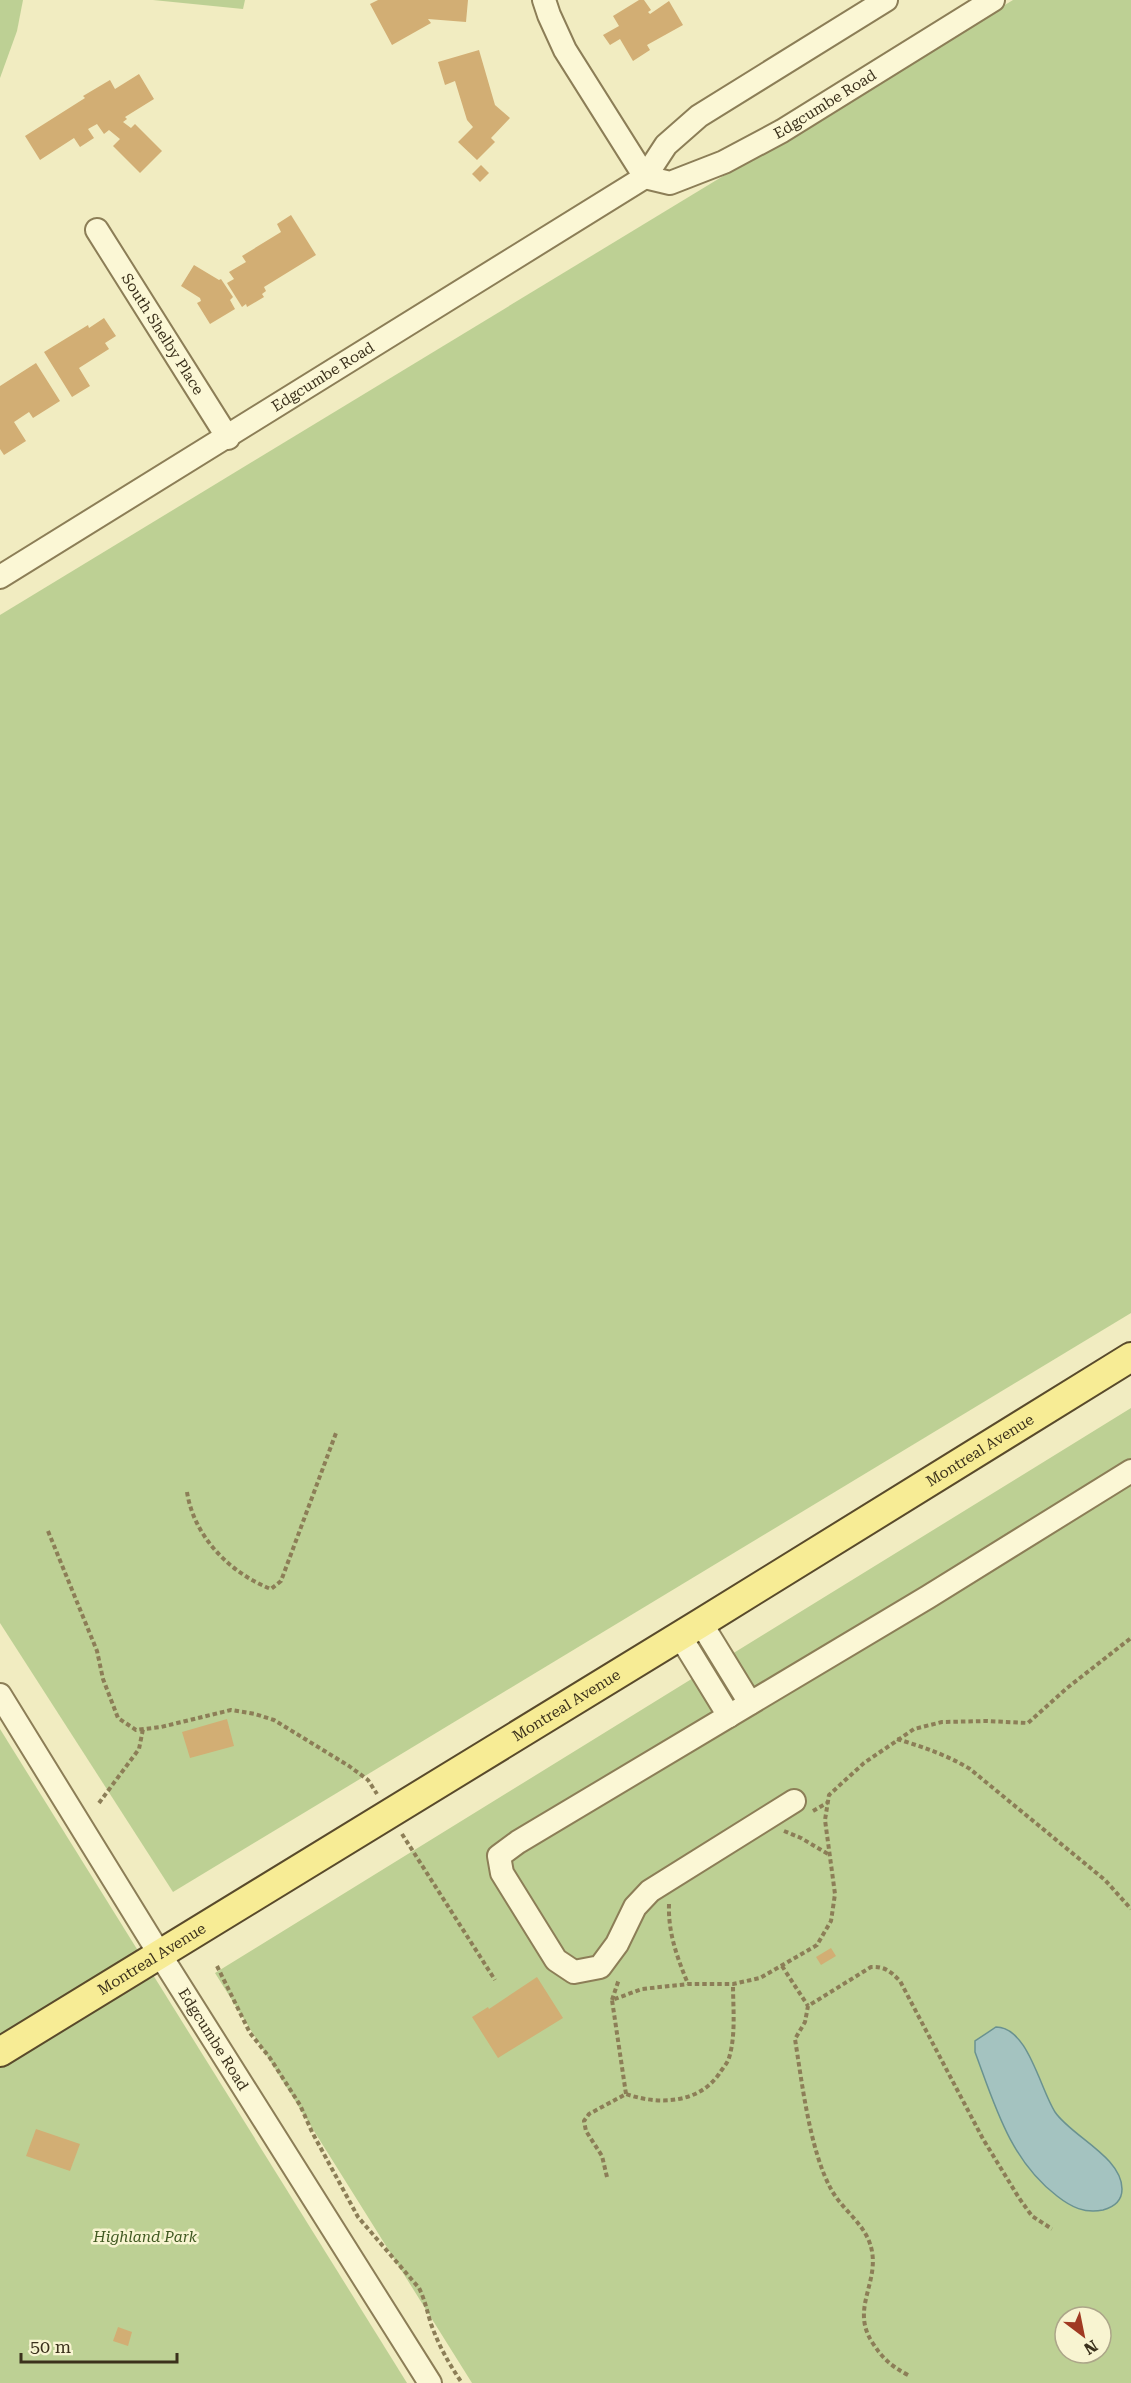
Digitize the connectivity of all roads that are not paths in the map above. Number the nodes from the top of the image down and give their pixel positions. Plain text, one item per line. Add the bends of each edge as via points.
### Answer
1 (544, 0) edge
2 (886, 0) edge
3 (993, 0) edge
4 (645, 177) junction
5 (97, 230) dead end
6 (228, 438) junction
7 (0, 577) edge
8 (1131, 1357) edge
9 (1131, 1471) edge
10 (691, 1629) junction
11 (0, 1695) edge
12 (750, 1703) junction
13 (729, 1716) junction
14 (802, 1807) road end
15 (159, 1953) junction
16 (0, 2052) edge
17 (430, 2383) edge

1 - 4 street via 566,50
2 - 4 street, Edgcumbe Road via 699,116 666,145
3 - 4 street, Edgcumbe Road via 783,130 724,162 670,183
4 - 6 street, Edgcumbe Road
5 - 6 street, South Shelby Place
6 - 7 street, Edgcumbe Road
8 - 10 main road, Montreal Avenue
9 - 12 street
10 - 12 street
10 - 13 street
10 - 15 main road, Montreal Avenue
11 - 15 street, Edgcumbe Road
12 - 13 street
13 - 14 street via 499,1856 502,1873 556,1960 574,1972 600,1967 617,1944 635,1907 650,1891
15 - 16 main road, Montreal Avenue
15 - 17 street, Edgcumbe Road

